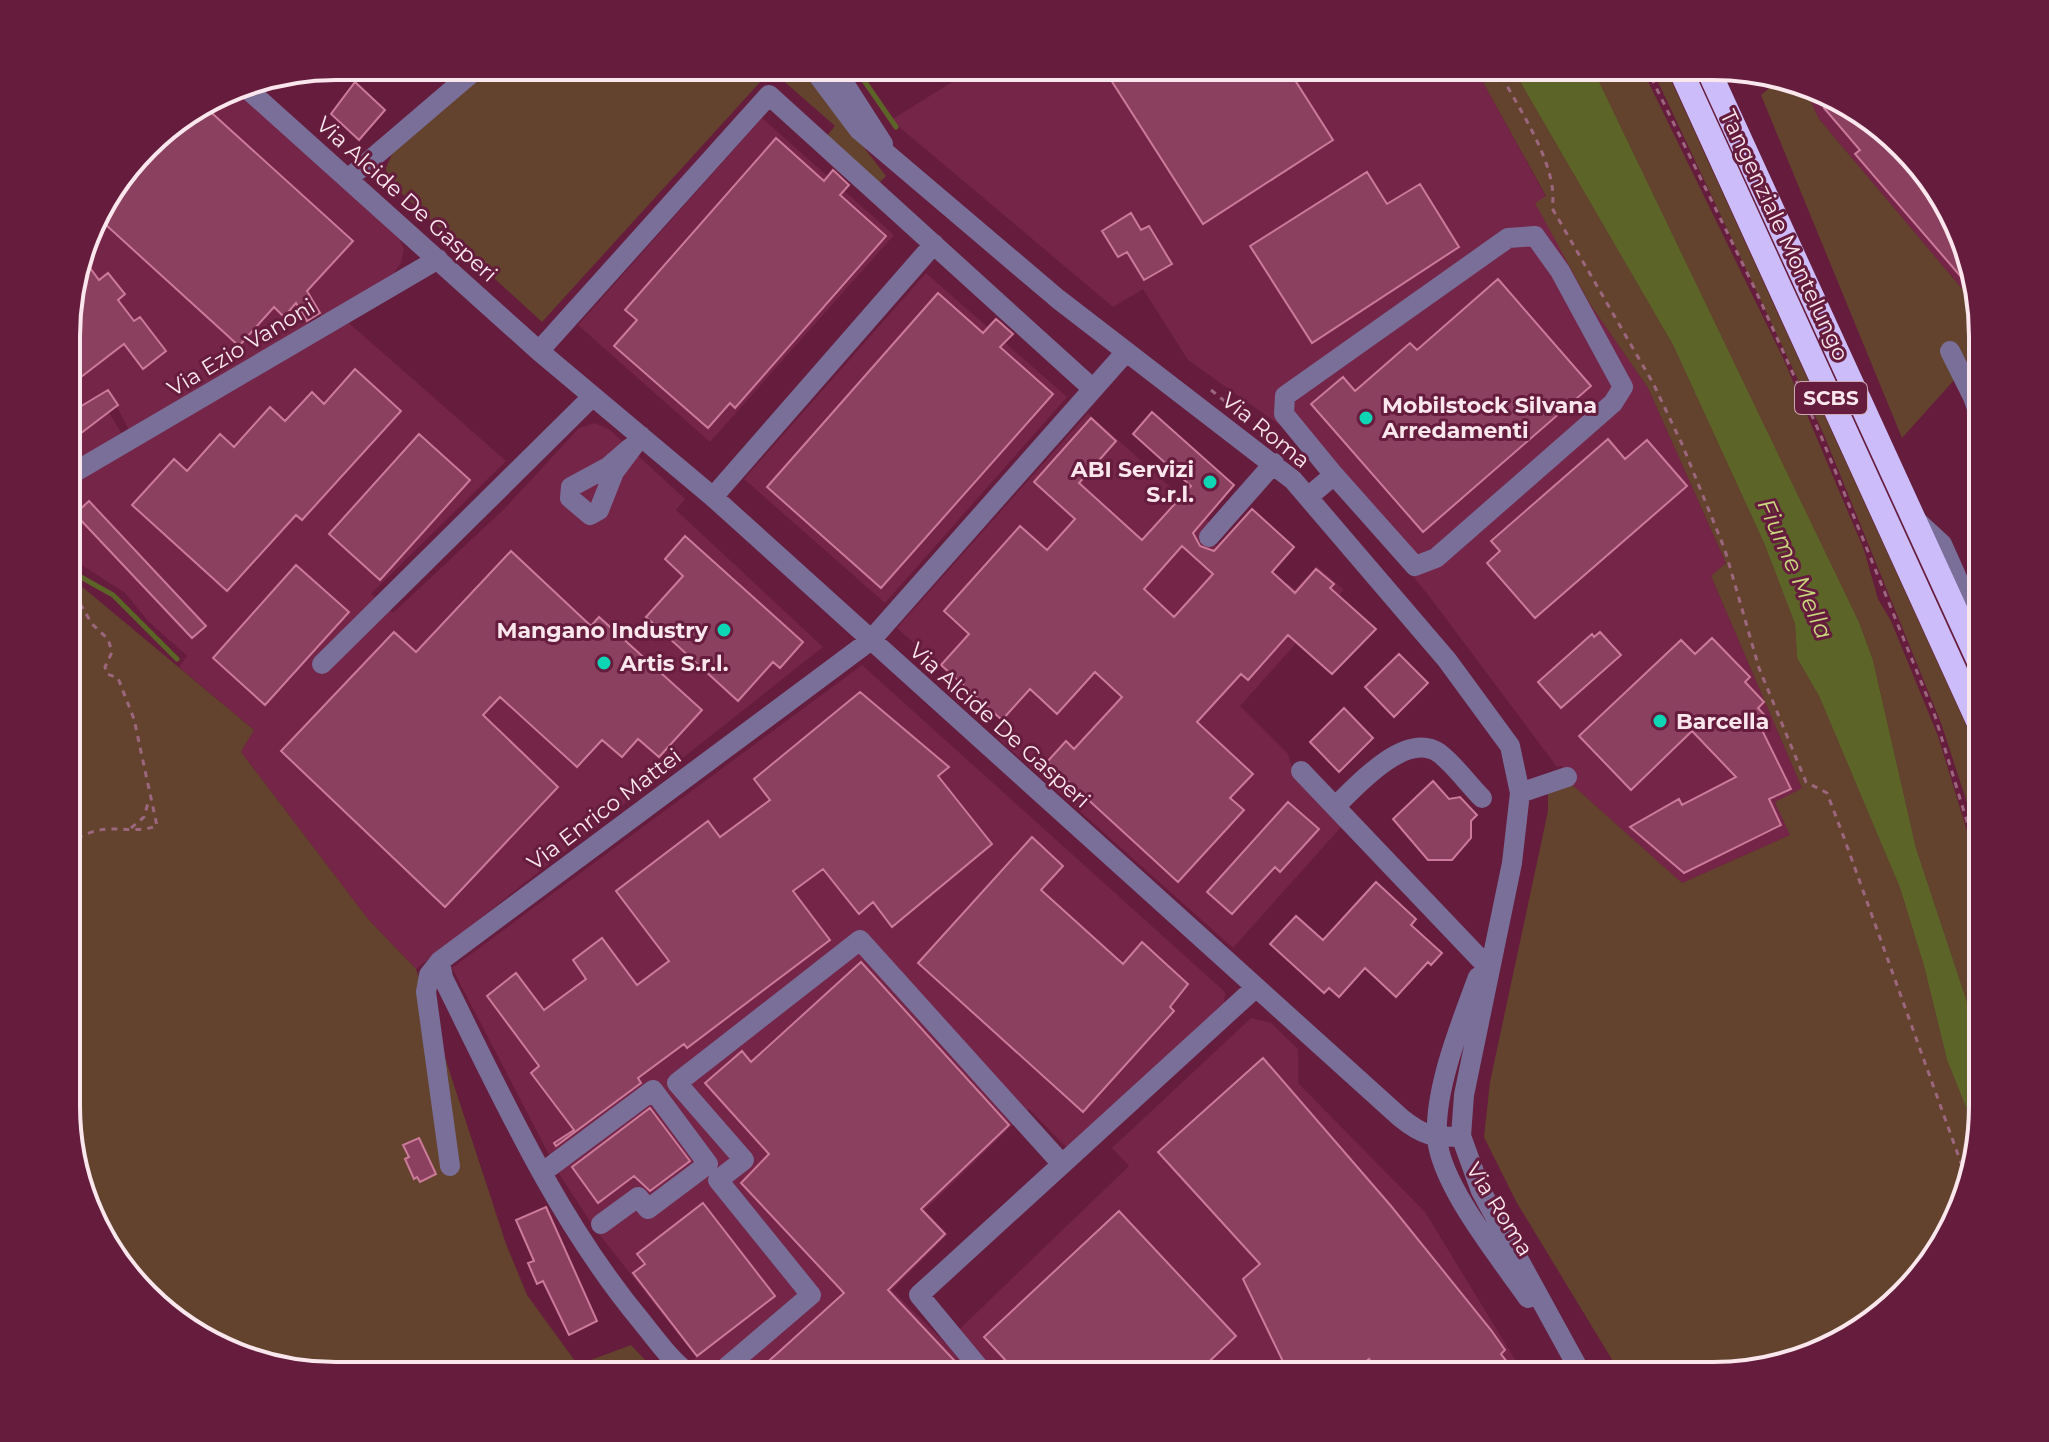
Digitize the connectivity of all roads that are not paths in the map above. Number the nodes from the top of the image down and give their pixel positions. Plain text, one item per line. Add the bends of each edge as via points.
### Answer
1 (464, 80) edge
2 (822, 80) edge
3 (842, 80) edge
4 (1685, 81) edge
5 (1713, 81) edge
6 (253, 94) edge
7 (887, 151) junction
8 (349, 178) junction
9 (934, 244) junction
10 (438, 259) junction
11 (539, 351) junction
12 (1950, 351) dead end
13 (1125, 353) junction
14 (1968, 379) edge
15 (1093, 389) junction
16 (593, 396) junction
17 (1274, 463) junction
18 (80, 469) edge
19 (1334, 475) junction
20 (713, 497) junction
21 (1308, 497) junction
22 (1914, 518) junction
23 (1209, 537) dead end
24 (1968, 602) edge
25 (1968, 637) edge
26 (871, 640) junction
27 (322, 664) dead end
28 (1968, 699) edge
29 (1301, 771) dead end
30 (1567, 777) dead end
31 (1520, 793) junction
32 (1482, 798) dead end
33 (1335, 807) junction
34 (1502, 914) junction
35 (440, 961) junction
36 (1483, 962) junction
37 (1254, 989) junction
38 (1461, 1136) junction
39 (1437, 1139) junction
40 (1062, 1164) junction
41 (450, 1166) dead end
42 (543, 1172) junction
43 (601, 1224) dead end
44 (678, 1361) edge
45 (733, 1361) edge
46 (973, 1361) edge
47 (1573, 1362) edge
48 (1575, 1362) edge

1 - 8 street
2 - 7 street, Via Roma via 859,130
3 - 7 street, Via Roma
4 - 28 highway, Tangenziale Montelungo / SCBS
5 - 22 highway, Tangenziale Montelungo / SCBS
6 - 8 street, Via Alcide De Gasperi
7 - 13 street, Via Roma
8 - 10 street, Via Alcide De Gasperi
9 - 11 street via 769,95
9 - 15 street
9 - 20 street
10 - 11 street, Via Alcide De Gasperi
10 - 18 street, Via Ezio Vanoni
11 - 16 street, Via Alcide De Gasperi
12 - 14 street
13 - 15 street, Via Enrico Mattei
13 - 17 street, Via Roma
15 - 26 street, Via Enrico Mattei
16 - 20 street, Via Alcide De Gasperi via 636,442
16 - 27 street
17 - 21 street, Via Roma
17 - 23 street
19 - 19 street via 1284,414 1285,396 1508,238 1535,236 1554,259 1623,387 1613,403 1436,558 1415,566
19 - 21 street
20 - 26 street, Via Alcide De Gasperi
21 - 31 street, Via Roma via 1447,660 1510,746
22 - 24 street via 1942,544
22 - 25 highway, Tangenziale Montelungo / SCBS
26 - 35 street, Via Enrico Mattei
26 - 37 street, Via Alcide De Gasperi
29 - 33 street
30 - 31 street
31 - 34 street, Via Roma
32 - 33 street via 1438,753 1425,748 1391,758
33 - 36 street
34 - 36 street, Via Roma
34 - 38 street, Via Roma via 1464,1095
35 - 41 street via 429,975 426,992
35 - 42 street via 443,978
36 - 39 street, Via Roma via 1449,1062
37 - 39 street, Via Alcide De Gasperi via 1401,1118
37 - 40 street
38 - 39 street
38 - 48 street, Via Roma via 1481,1191
39 - 47 street, Via Roma via 1469,1213
40 - 45 street via 860,940 677,1083 744,1160 718,1180 811,1295
40 - 46 street via 919,1295
42 - 43 street via 653,1090 708,1164 648,1209 638,1197
42 - 44 street via 604,1273

